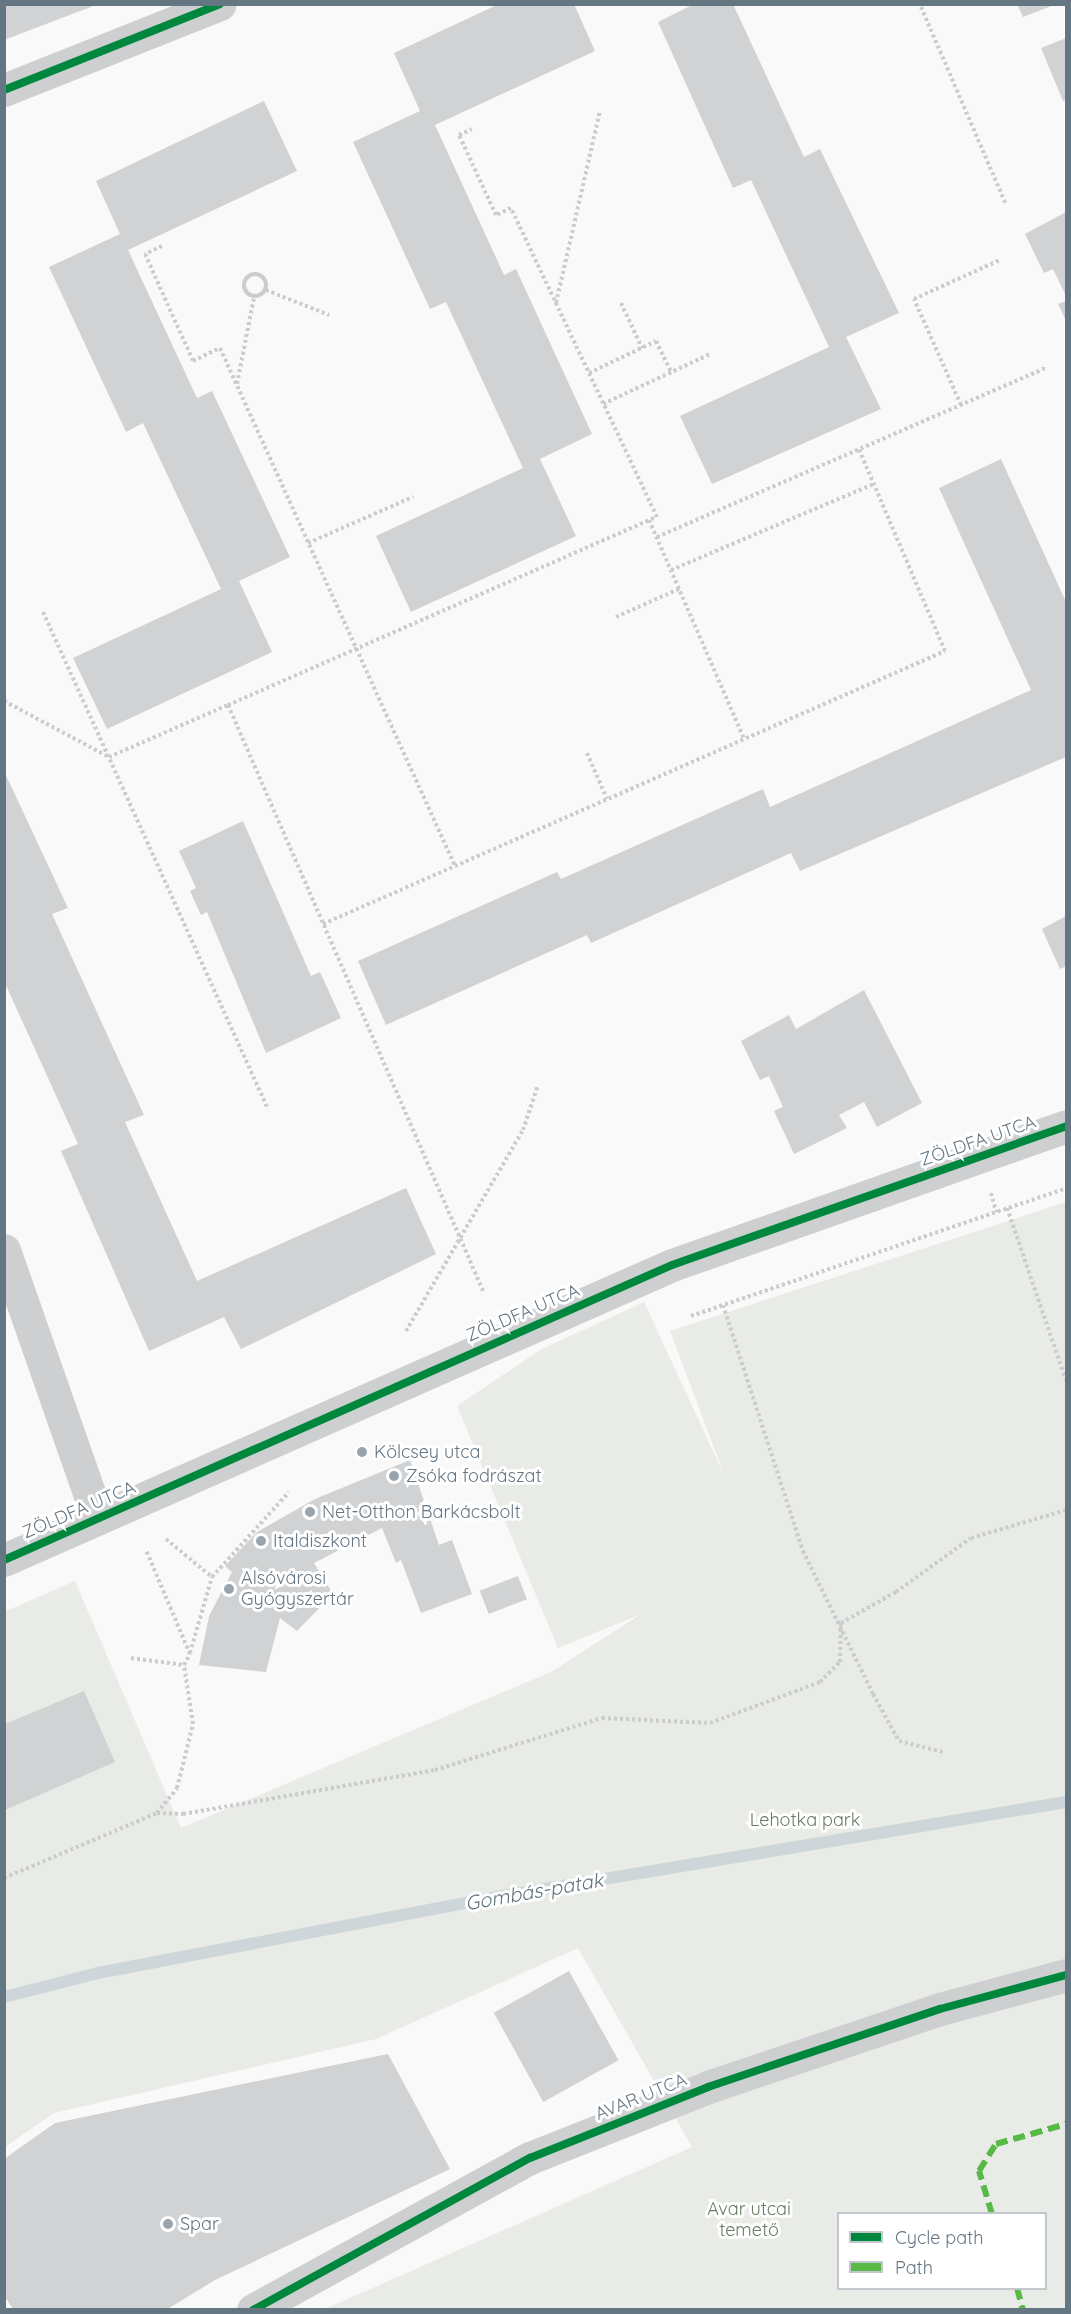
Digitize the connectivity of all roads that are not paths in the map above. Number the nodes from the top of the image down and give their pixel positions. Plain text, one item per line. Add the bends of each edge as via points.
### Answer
1 (220, 4) edge
2 (4, 90) edge
3 (1066, 1126) edge
4 (4, 1251) edge
5 (97, 1515) junction
6 (4, 1560) edge
7 (1066, 1975) edge
8 (253, 2310) edge

1 - 2 street
3 - 5 street, ZÖLDFA UTCA via 672,1265 189,1483
4 - 5 street
5 - 6 street, ZÖLDFA UTCA
7 - 8 street, AVAR UTCA via 940,2009 719,2083 530,2158

